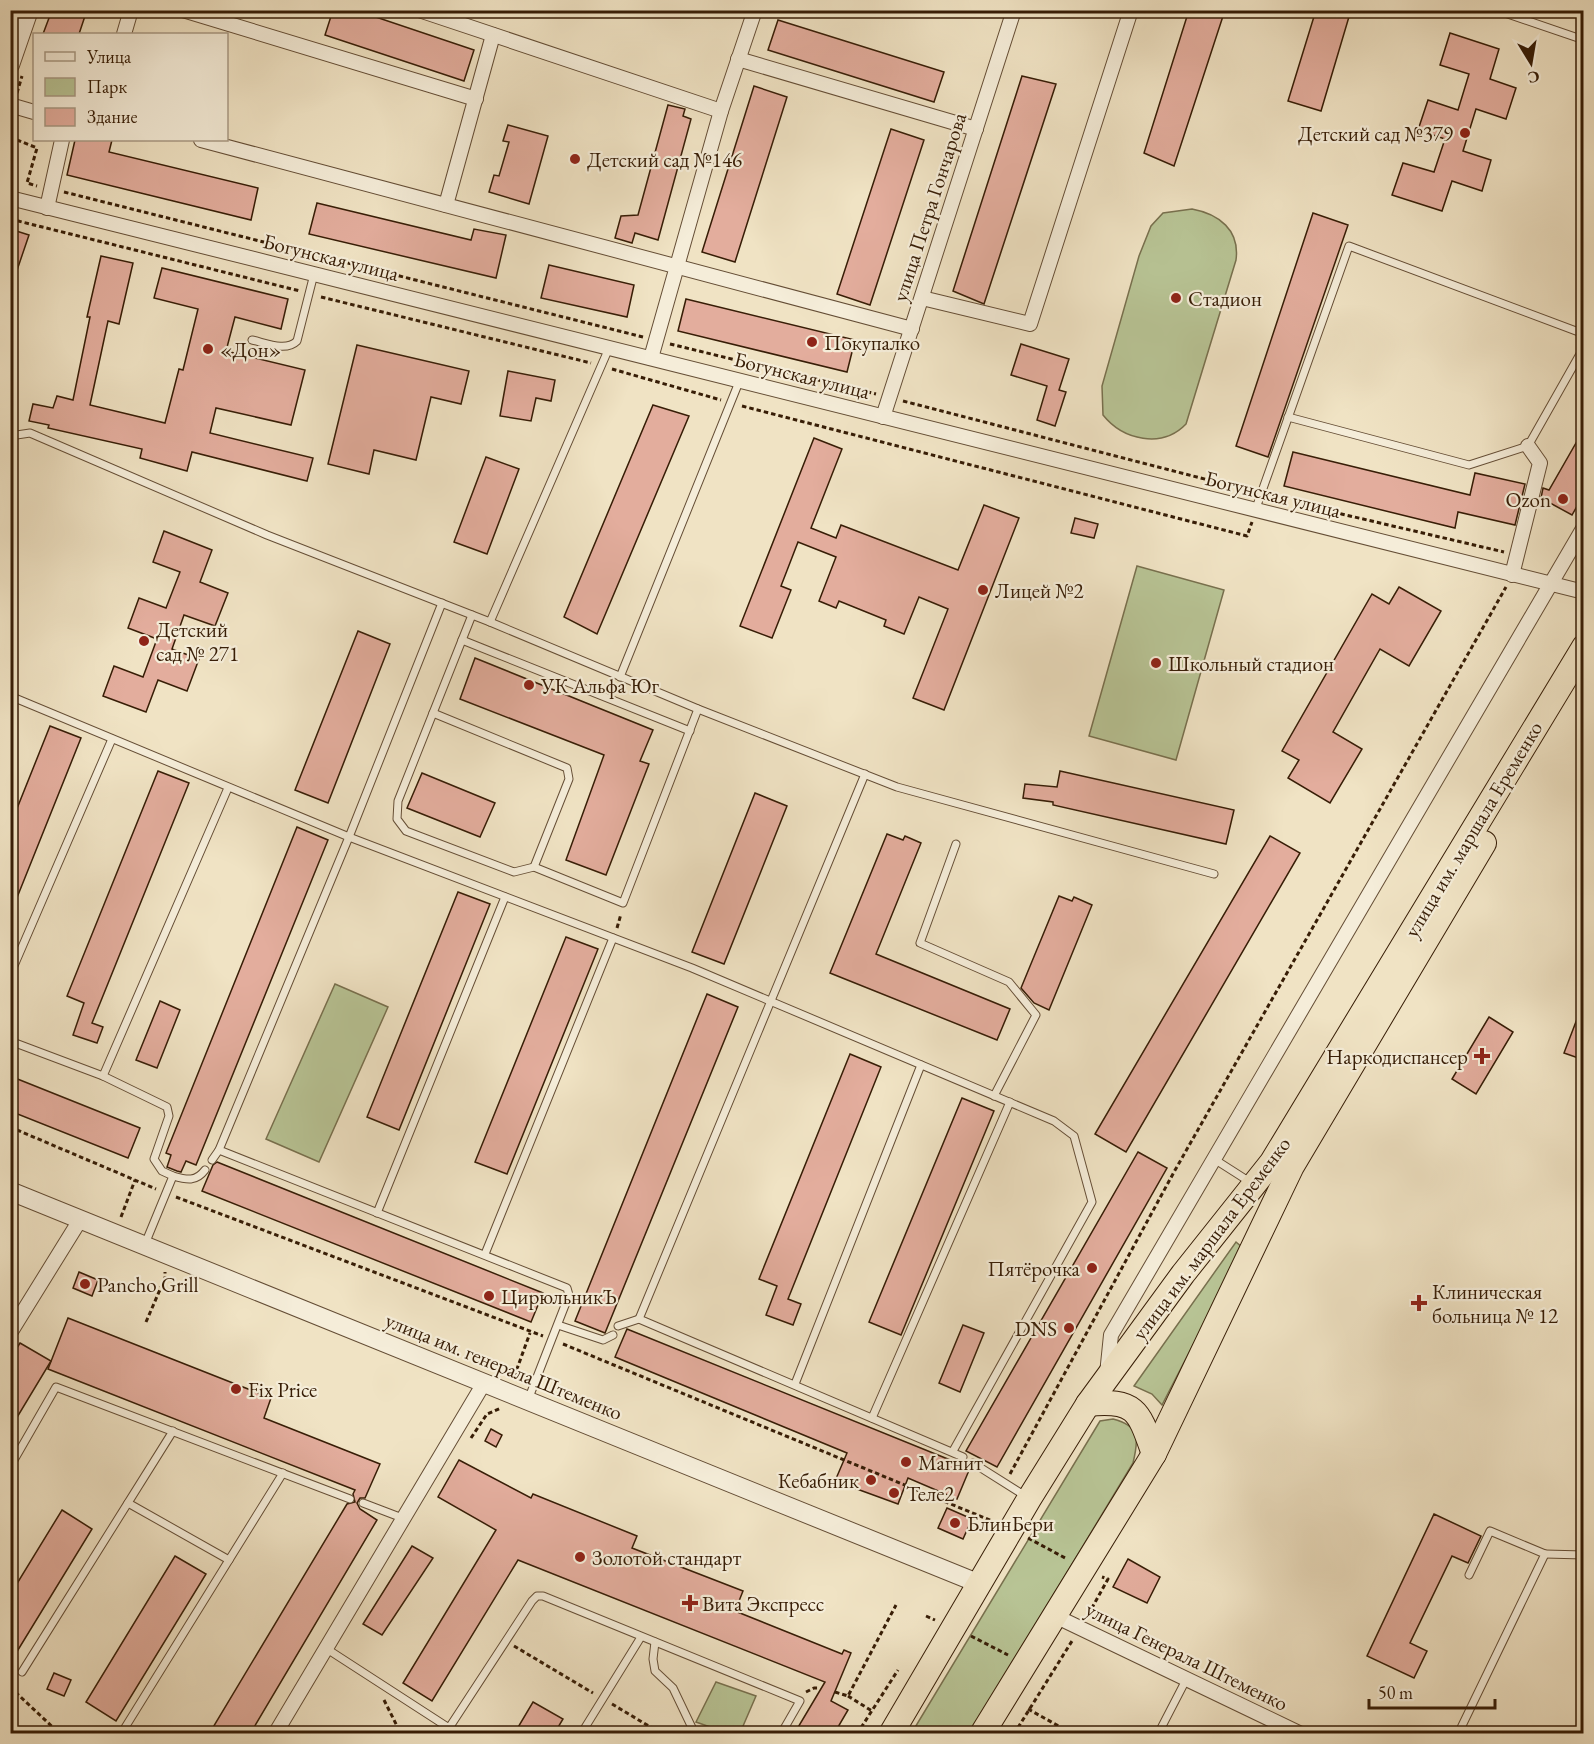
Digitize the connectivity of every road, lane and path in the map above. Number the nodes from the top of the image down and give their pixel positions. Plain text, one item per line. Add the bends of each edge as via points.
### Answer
1 (29, 10) edge
2 (131, 10) edge
3 (183, 10) edge
4 (419, 10) edge
5 (755, 10) edge
6 (1014, 10) edge
7 (1131, 10) edge
8 (1496, 10) edge
9 (124, 33) edge
10 (493, 35) junction
11 (1584, 40) edge
12 (738, 59) junction
13 (10, 64) edge
14 (476, 99) junction
15 (10, 105) edge
16 (721, 111) junction
17 (33, 112) edge
18 (976, 129) junction
19 (10, 137) edge
20 (62, 141) edge
21 (205, 141) edge
22 (51, 189) junction
23 (10, 198) edge
24 (446, 205) junction
25 (47, 208) junction
26 (10, 219) edge
27 (677, 266) junction
28 (314, 274) junction
29 (309, 294) junction
30 (921, 298) junction
31 (912, 328) junction
32 (1584, 334) edge
33 (252, 340) dead end
34 (656, 340) junction
35 (1584, 347) edge
36 (609, 348) junction
37 (651, 358) junction
38 (602, 366) junction
39 (739, 382) junction
40 (889, 398) junction
41 (731, 403) junction
42 (883, 417) junction
43 (1288, 417) junction
44 (10, 436) edge
45 (1528, 446) junction
46 (1227, 485) dead end
47 (1255, 511) junction
48 (1328, 511) dead end
49 (1584, 527) edge
50 (1247, 536) dead end
51 (1507, 553) dead end
52 (1512, 575) junction
53 (1551, 585) junction
54 (1584, 592) edge
55 (441, 603) junction
56 (472, 615) junction
57 (490, 622) junction
58 (462, 640) junction
59 (1584, 647) edge
60 (1584, 676) edge
61 (620, 677) junction
62 (10, 696) edge
63 (699, 709) junction
64 (433, 713) junction
65 (690, 732) junction
66 (112, 739) junction
67 (865, 774) junction
68 (228, 788) junction
69 (349, 837) junction
70 (956, 844) dead end
71 (534, 867) junction
72 (1214, 874) dead end
73 (505, 897) junction
74 (623, 903) junction
75 (613, 938) junction
76 (10, 975) edge
77 (770, 1001) junction
78 (10, 1041) edge
79 (921, 1065) junction
80 (103, 1076) junction
81 (994, 1096) junction
82 (1010, 1102) junction
83 (10, 1127) edge
84 (219, 1150) junction
85 (1214, 1159) junction
86 (212, 1160) dead end
87 (205, 1170) dead end
88 (173, 1176) junction
89 (135, 1180) junction
90 (1254, 1185) junction
91 (10, 1191) edge
92 (166, 1193) junction
93 (377, 1213) junction
94 (80, 1220) junction
95 (114, 1234) junction
96 (144, 1246) junction
97 (485, 1254) junction
98 (162, 1269) dead end
99 (639, 1319) junction
100 (146, 1322) dead end
101 (558, 1325) junction
102 (618, 1326) dead end
103 (10, 1334) edge
104 (613, 1335) dead end
105 (552, 1340) junction
106 (1106, 1379) junction
107 (484, 1383) junction
108 (795, 1384) junction
109 (528, 1400) junction
110 (1088, 1404) junction
111 (872, 1418) junction
112 (172, 1431) junction
113 (953, 1450) junction
114 (1154, 1454) junction
115 (963, 1457) dead end
116 (973, 1463) dead end
117 (10, 1467) edge
118 (283, 1473) junction
119 (1005, 1484) junction
120 (350, 1498) dead end
121 (1029, 1499) junction
122 (128, 1503) junction
123 (363, 1503) dead end
124 (405, 1519) junction
125 (1012, 1530) junction
126 (1545, 1554) junction
127 (1584, 1555) edge
128 (229, 1560) junction
129 (1085, 1569) junction
130 (1469, 1575) dead end
131 (1108, 1579) dead end
132 (980, 1584) junction
133 (896, 1605) dead end
134 (926, 1616) dead end
135 (1055, 1616) junction
136 (953, 1627) junction
137 (642, 1636) junction
138 (507, 1641) junction
139 (655, 1642) junction
140 (327, 1649) junction
141 (1026, 1664) junction
142 (550, 1668) dead end
143 (898, 1670) dead end
144 (22, 1672) dead end
145 (1187, 1678) junction
146 (374, 1679) junction
147 (10, 1687) edge
148 (835, 1692) dead end
149 (848, 1696) junction
150 (1028, 1709) junction
151 (872, 1711) junction
152 (60, 1734) edge
153 (121, 1734) edge
154 (275, 1734) edge
155 (401, 1734) edge
156 (581, 1734) edge
157 (695, 1734) edge
158 (781, 1734) edge
159 (857, 1734) edge
160 (891, 1734) edge
161 (982, 1734) edge
162 (1014, 1734) edge
163 (1073, 1734) edge
164 (1158, 1734) edge
165 (1301, 1734) edge
166 (1458, 1734) edge

1 - 13 street
2 - 9 street
3 - 14 street
4 - 10 street
5 - 12 street
6 - 18 street, улица Петра Гончарова
7 - 30 street via 1030,324
8 - 11 lane
10 - 14 street
10 - 16 street
12 - 16 street
12 - 18 street
14 - 24 street
15 - 17 street
16 - 27 street
18 - 30 street, улица Петра Гончарова
19 - 22 path via 37,148 27,183
20 - 22 street
21 - 24 street
22 - 25 street
22 - 34 path
23 - 25 street, Богунская улица
24 - 27 street
25 - 28 street, Богунская улица
26 - 29 path
27 - 31 street
27 - 34 street
28 - 29 lane
28 - 36 street, Богунская улица
29 - 33 lane via 293,345 283,347
29 - 38 path
30 - 31 street, улица Петра Гончарова
31 - 40 street, улица Петра Гончарова
32 - 43 lane via 1349,246
34 - 37 street
34 - 40 path
35 - 45 lane
36 - 37 street, Богунская улица
36 - 38 lane
37 - 39 street, Богунская улица
38 - 41 path
38 - 57 lane
39 - 41 lane
39 - 42 street, Богунская улица
40 - 42 street, улица Петра Гончарова
40 - 46 path
41 - 50 path
41 - 61 lane
42 - 47 street, Богунская улица
43 - 45 lane via 1469,465
43 - 47 lane
44 - 55 lane via 30,433 267,535
45 - 52 street via 1540,463
47 - 52 street, Богунская улица
48 - 51 path
49 - 53 street
52 - 53 street, Богунская улица
52 - 119 path via 1174,1172
53 - 54 street, Богунская улица
53 - 85 street
55 - 56 lane
55 - 69 lane
56 - 57 lane
56 - 58 lane
57 - 61 lane
58 - 64 lane
58 - 65 lane
59 - 90 highway, улица им. маршала Еременко via 1272,1162
60 - 114 highway, улица им. маршала Еременко via 1292,1166
61 - 63 lane
62 - 66 lane
63 - 65 lane
63 - 67 lane
64 - 71 lane via 567,768 569,779
64 - 71 lane via 398,801 398,819 406,831 514,872
65 - 74 lane
66 - 68 lane
66 - 76 lane
67 - 72 lane via 897,787
67 - 77 lane
68 - 69 lane
68 - 80 lane
69 - 73 lane
69 - 84 lane
70 - 81 lane via 920,943 1009,982 1036,1015
71 - 74 lane
73 - 75 lane
73 - 93 lane
74 - 75 path
75 - 77 lane
75 - 97 lane
77 - 79 lane
77 - 99 lane
78 - 80 lane
79 - 81 lane
79 - 108 lane
80 - 88 lane via 167,1107 169,1116 154,1159 162,1171
81 - 82 lane
82 - 111 lane
82 - 113 lane via 1054,1121 1074,1136 1092,1202
83 - 89 path
84 - 86 lane
84 - 93 lane
85 - 90 lane
85 - 106 street via 1111,1335
87 - 88 lane via 188,1180
88 - 92 lane
89 - 92 path
89 - 95 path
90 - 106 highway, улица им. маршала Еременко via 1182,1274
91 - 94 street, улица им. генерала Штеменко
92 - 96 lane
92 - 105 path
93 - 97 lane
94 - 95 street, улица им. генерала Штеменко
94 - 103 street
95 - 96 street, улица им. генерала Штеменко
96 - 107 street, улица им. генерала Штеменко
97 - 101 lane via 567,1288 569,1295
98 - 100 path via 165,1278
99 - 102 lane
99 - 108 lane
101 - 104 lane via 603,1340
101 - 105 lane
105 - 109 lane
105 - 125 path
106 - 110 highway, улица им. маршала Еременко
107 - 109 street, улица им. генерала Штеменко
107 - 124 street
108 - 111 lane
109 - 132 street, улица им. генерала Штеменко
110 - 114 highway via 1112,1402 1130,1407 1142,1422
110 - 121 highway, улица им. маршала Еременко
111 - 113 lane
112 - 117 lane via 56,1387
112 - 118 lane
112 - 122 lane
113 - 115 lane
114 - 129 highway, улица им. маршала Еременко
116 - 119 lane
118 - 120 lane
118 - 128 lane
119 - 121 lane
121 - 125 highway, улица им. маршала Еременко
122 - 128 lane
122 - 144 lane
123 - 124 lane
124 - 140 street
125 - 129 path
125 - 132 highway, улица им. маршала Еременко
126 - 127 lane
126 - 130 lane via 1490,1531
126 - 166 lane
128 - 153 lane
129 - 131 path
129 - 135 highway, улица им. маршала Еременко
132 - 136 highway, улица им. маршала Еременко
133 - 149 path
134 - 136 path
135 - 141 highway, улица им. маршала Еременко
135 - 145 street, улица Генерала Штеменко
136 - 141 path
136 - 160 highway, улица им. маршала Еременко
137 - 138 lane via 537,1596
137 - 139 lane
137 - 156 lane
138 - 142 path
138 - 146 lane via 449,1728
139 - 157 lane via 655,1671 673,1688
139 - 158 lane via 800,1701
140 - 146 lane
140 - 154 street
141 - 150 path via 1048,1677
141 - 161 highway, улица им. маршала Еременко
143 - 151 path
145 - 164 lane
145 - 165 street, улица Генерала Штеменко
146 - 155 path
147 - 152 path
148 - 149 path
149 - 151 path
150 - 162 path
150 - 163 path
151 - 159 path

